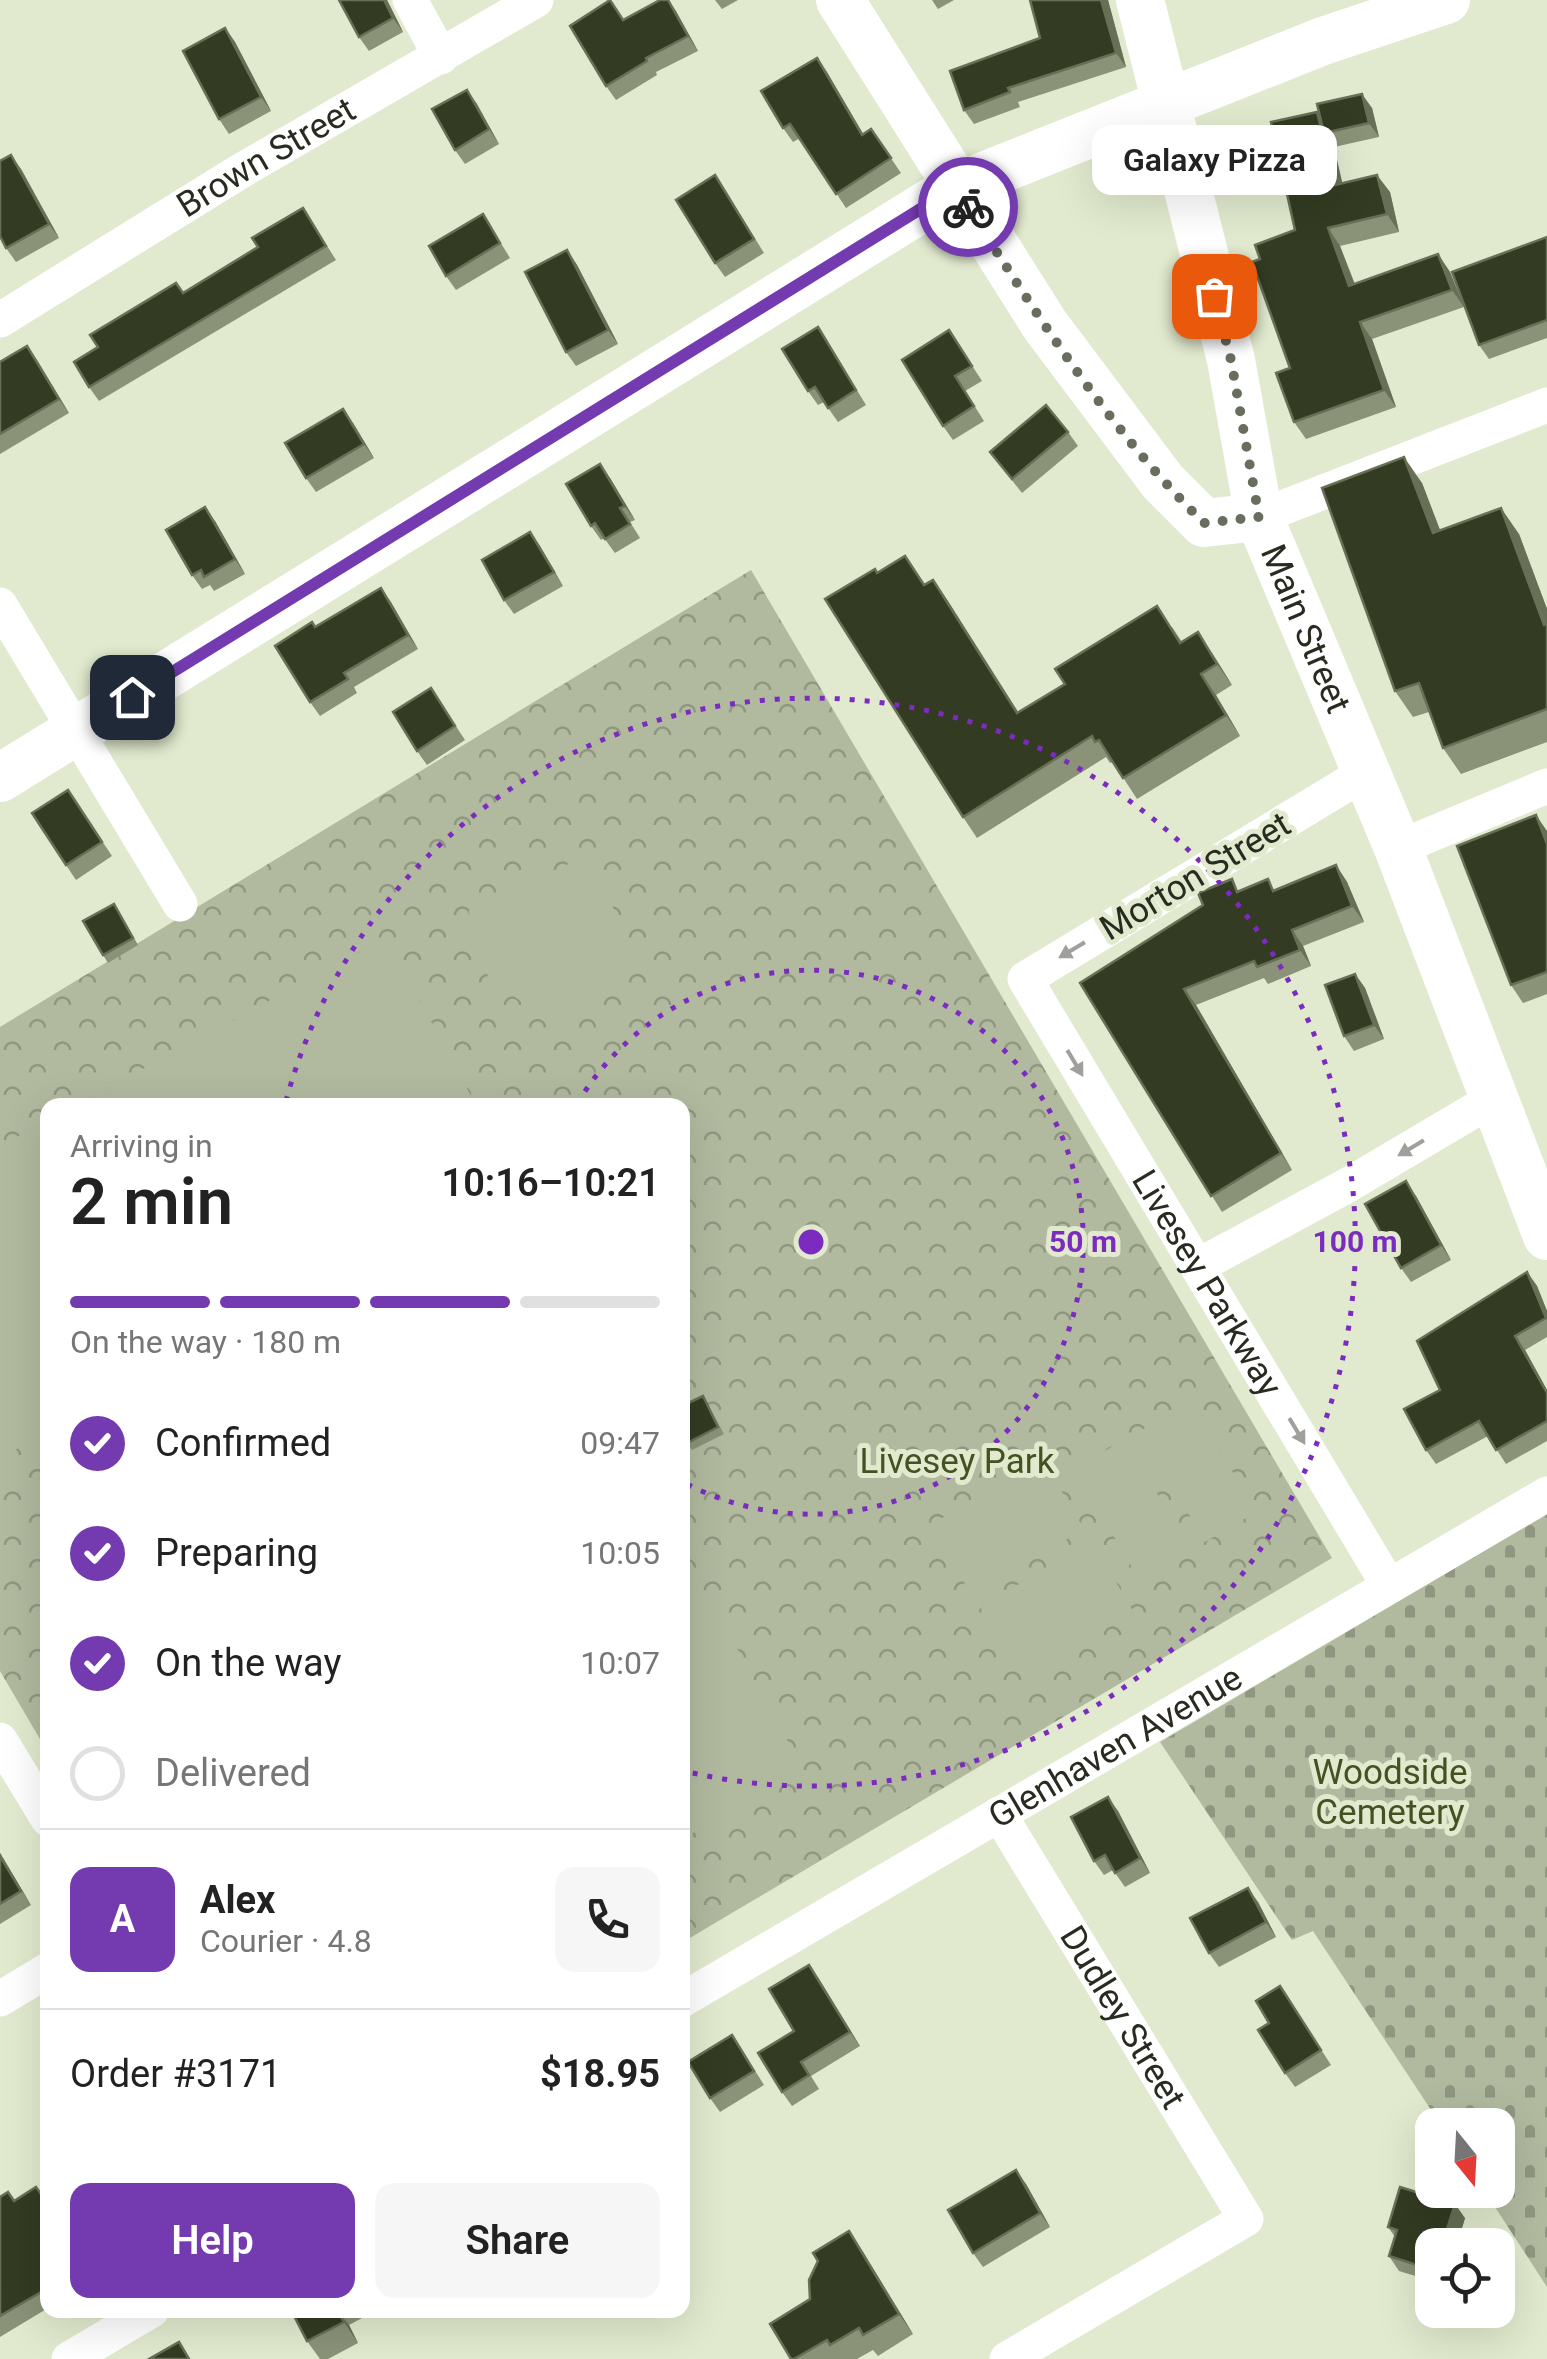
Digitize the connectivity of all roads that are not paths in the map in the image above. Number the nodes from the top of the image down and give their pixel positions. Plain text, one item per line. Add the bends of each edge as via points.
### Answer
1 (410, 0) edge
2 (536, 0) edge
3 (840, 0) edge
4 (1140, 0) edge
5 (1446, 0) edge
6 (440, 57) junction
7 (1166, 103) junction
8 (956, 187) junction
9 (0, 320) edge
10 (1547, 405) edge
11 (1259, 517) junction
12 (0, 605) edge
13 (74, 733) junction
14 (1365, 773) junction
15 (0, 778) edge
16 (1547, 786) edge
17 (1398, 848) junction
18 (180, 904) dead end
19 (1025, 979) joint
20 (1494, 1098) junction
21 (1542, 1210) edge
22 (1198, 1266) junction
23 (1547, 1494) edge
24 (1389, 1586) junction
25 (0, 1740) edge
26 (40, 1806) edge
27 (999, 1814) junction
28 (40, 1975) edge
29 (690, 1995) edge
30 (0, 1999) edge
31 (138, 2318) edge
32 (69, 2359) edge
33 (1007, 2359) edge

1 - 6 street
2 - 6 street, Brown Street
3 - 8 main road
4 - 7 main road, Main Street
5 - 7 main road
6 - 9 street, Brown Street
7 - 8 main road
7 - 11 main road, Main Street via 1231,360
8 - 11 main road via 1044,326 1162,482 1204,523
8 - 13 main road
10 - 11 street
11 - 14 main road, Main Street
12 - 13 street
13 - 15 main road
13 - 18 street
14 - 17 main road, Main Street
14 -> 19 street, Morton Street
16 - 17 street
17 - 20 main road, Main Street
19 -> 22 street, Livesey Parkway
20 - 21 main road, Main Street
20 -> 22 street
22 -> 24 street, Livesey Parkway
23 - 24 street, Glenhaven Avenue
24 - 27 street, Glenhaven Avenue
25 - 26 street
27 - 29 street, Glenhaven Avenue
27 - 33 street, Dudley Street via 1246,2219
28 - 30 street
31 - 32 street

